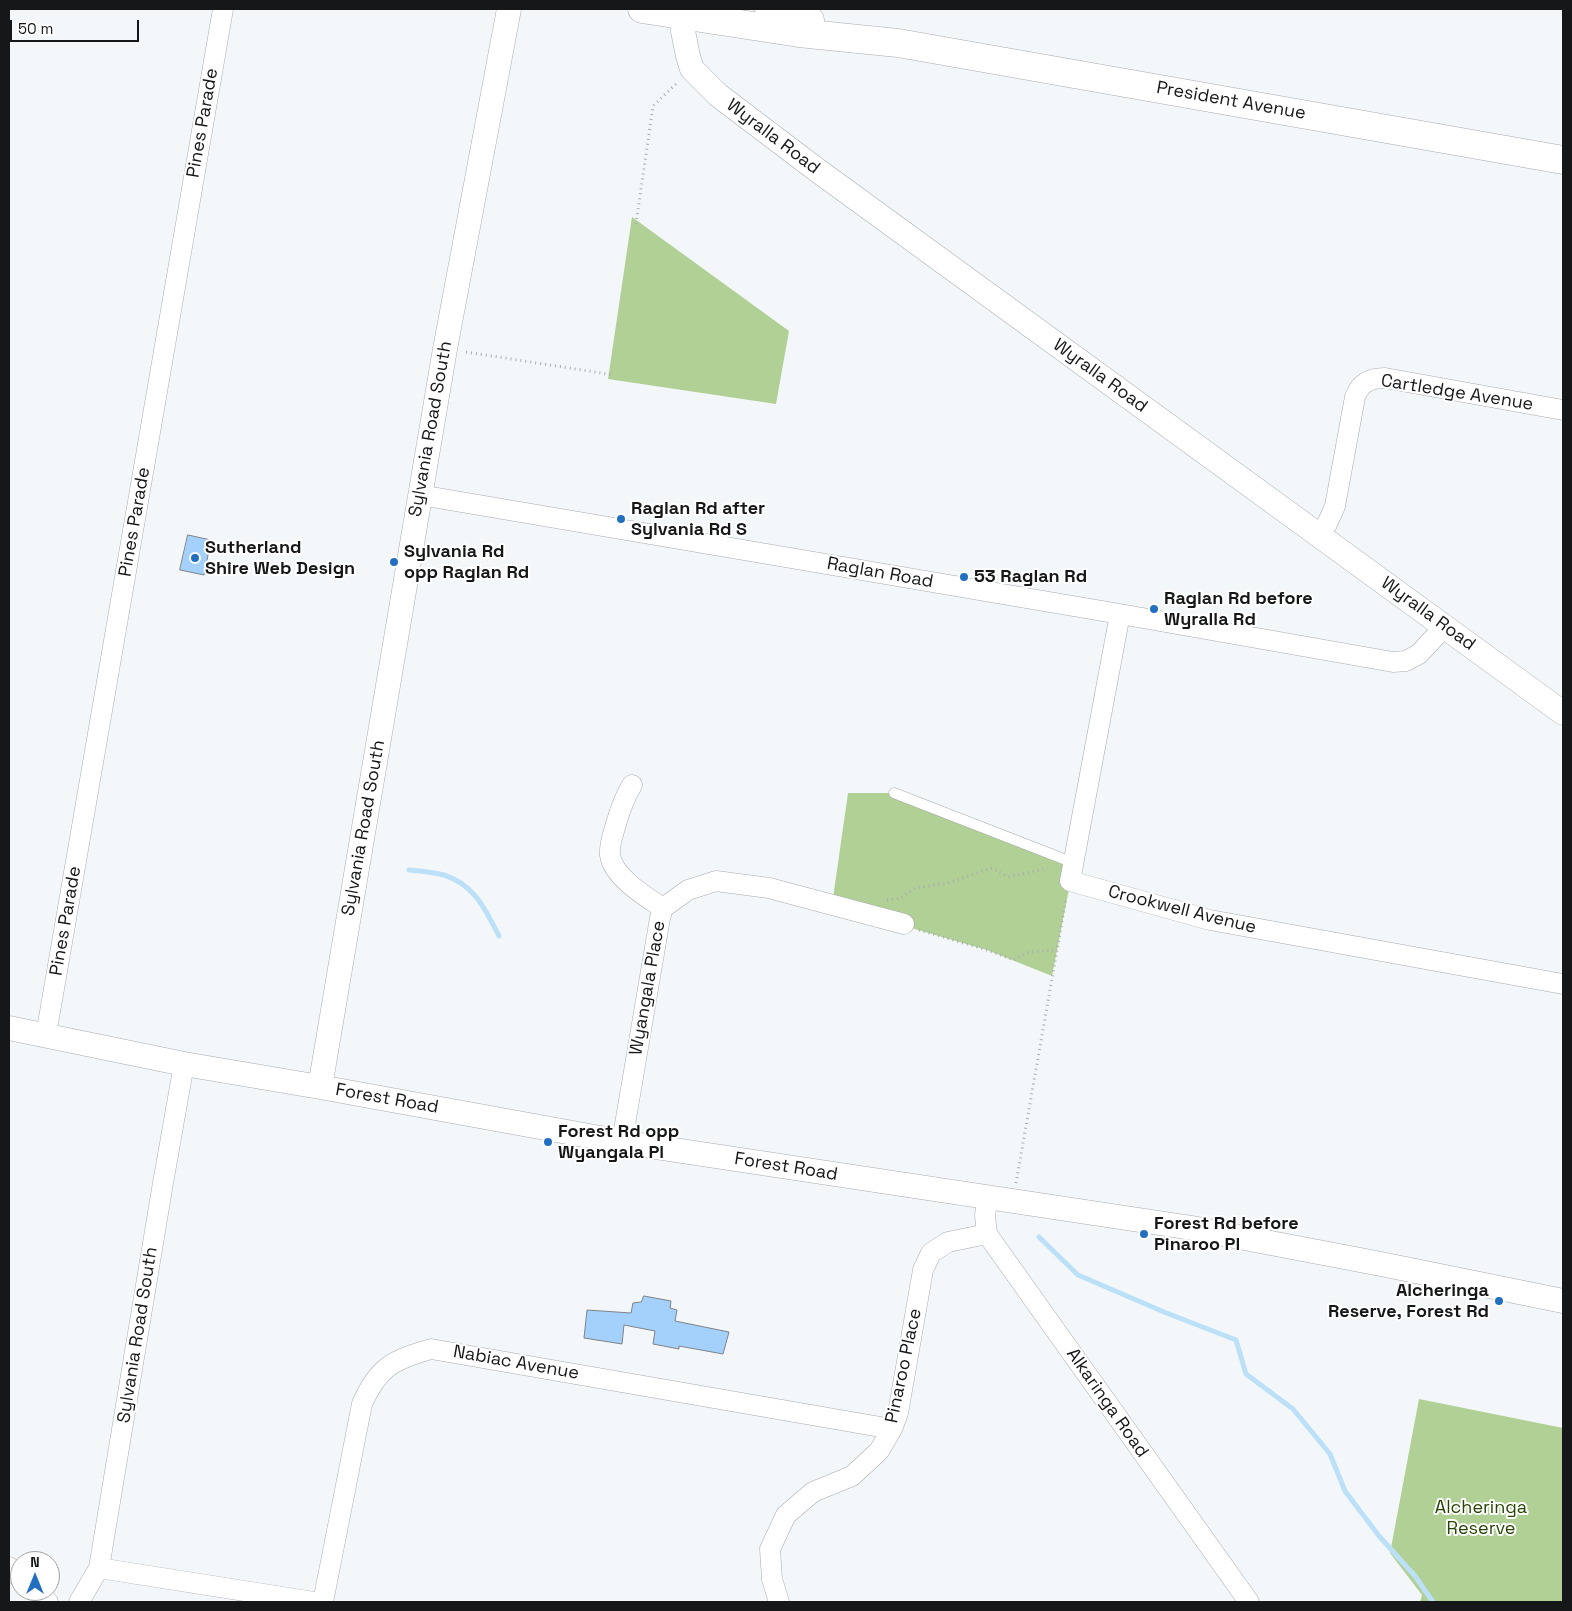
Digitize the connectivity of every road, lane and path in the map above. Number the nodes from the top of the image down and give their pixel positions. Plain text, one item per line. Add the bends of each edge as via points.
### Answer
1 (223, 9) edge
2 (509, 9) edge
3 (642, 9) edge
4 (769, 9) edge
5 (686, 12) edge
6 (898, 43) junction
7 (692, 69) junction
8 (1563, 160) edge
9 (636, 224) dead end
10 (466, 352) dead end
11 (614, 376) dead end
12 (1563, 410) edge
13 (420, 495) junction
14 (1318, 535) junction
15 (1120, 614) junction
16 (1444, 626) junction
17 (1563, 713) edge
18 (632, 785) dead end
19 (894, 793) dead end
20 (1072, 872) junction
21 (881, 901) dead end
22 (663, 908) junction
23 (904, 924) joint
24 (1056, 950) junction
25 (1563, 984) edge
26 (9, 1028) edge
27 (46, 1035) junction
28 (184, 1064) junction
29 (320, 1087) junction
30 (622, 1142) junction
31 (988, 1197) junction
32 (1013, 1200) junction
33 (987, 1234) junction
34 (1563, 1301) edge
35 (892, 1429) junction
36 (99, 1568) junction
37 (80, 1602) edge
38 (314, 1602) edge
39 (323, 1602) edge
40 (779, 1602) edge
41 (1249, 1602) edge

1 - 27 street, Pines Parade
2 - 13 street, Sylvania Road South via 444,349
3 - 5 main road, President Avenue
4 - 6 main road, President Avenue
5 - 6 main road, President Avenue via 798,33
5 - 7 street, Wyralla Road via 685,44
6 - 8 main road, President Avenue
7 - 9 path via 652,106
7 - 14 street, Wyralla Road via 718,95 817,170
10 - 11 path
12 - 14 street, Cartledge Avenue via 1385,378 1366,382 1355,397 1335,506
13 - 15 street, Raglan Road
13 - 29 street, Sylvania Road South
14 - 16 street, Wyralla Road
15 - 16 street, Raglan Road via 1393,662 1406,661 1419,654
15 - 20 street
16 - 17 street, Wyralla Road
18 - 22 street via 622,801 610,844 610,857 615,869 638,892
19 - 20 lane
20 - 21 path via 1008,877 992,868 948,883 915,888 900,898
20 - 24 path
20 - 25 street, Crookwell Avenue via 1210,920
22 - 23 street, Wyangala Place via 688,890 716,881 769,888
22 - 30 street, Wyangala Place
23 - 24 path via 1014,960 1029,952
24 - 32 path
26 - 27 street, Forest Road
27 - 28 street, Forest Road
28 - 29 street, Forest Road
28 - 36 street, Sylvania Road South
29 - 30 street, Forest Road
30 - 31 street, Forest Road
31 - 32 street, Forest Road
31 - 33 street via 985,1215
32 - 34 street, Forest Road via 1201,1230
33 - 35 street, Pinaroo Place via 948,1242 931,1253 923,1270 898,1412
33 - 41 street, Alkaringa Road
35 - 39 street, Nabiac Avenue via 431,1348 387,1367 370,1384 362,1404
35 - 40 street, Pinaroo Place via 879,1451 852,1476 813,1492 786,1515 770,1549 772,1579
36 - 37 street, Sylvania Road South
36 - 38 street

